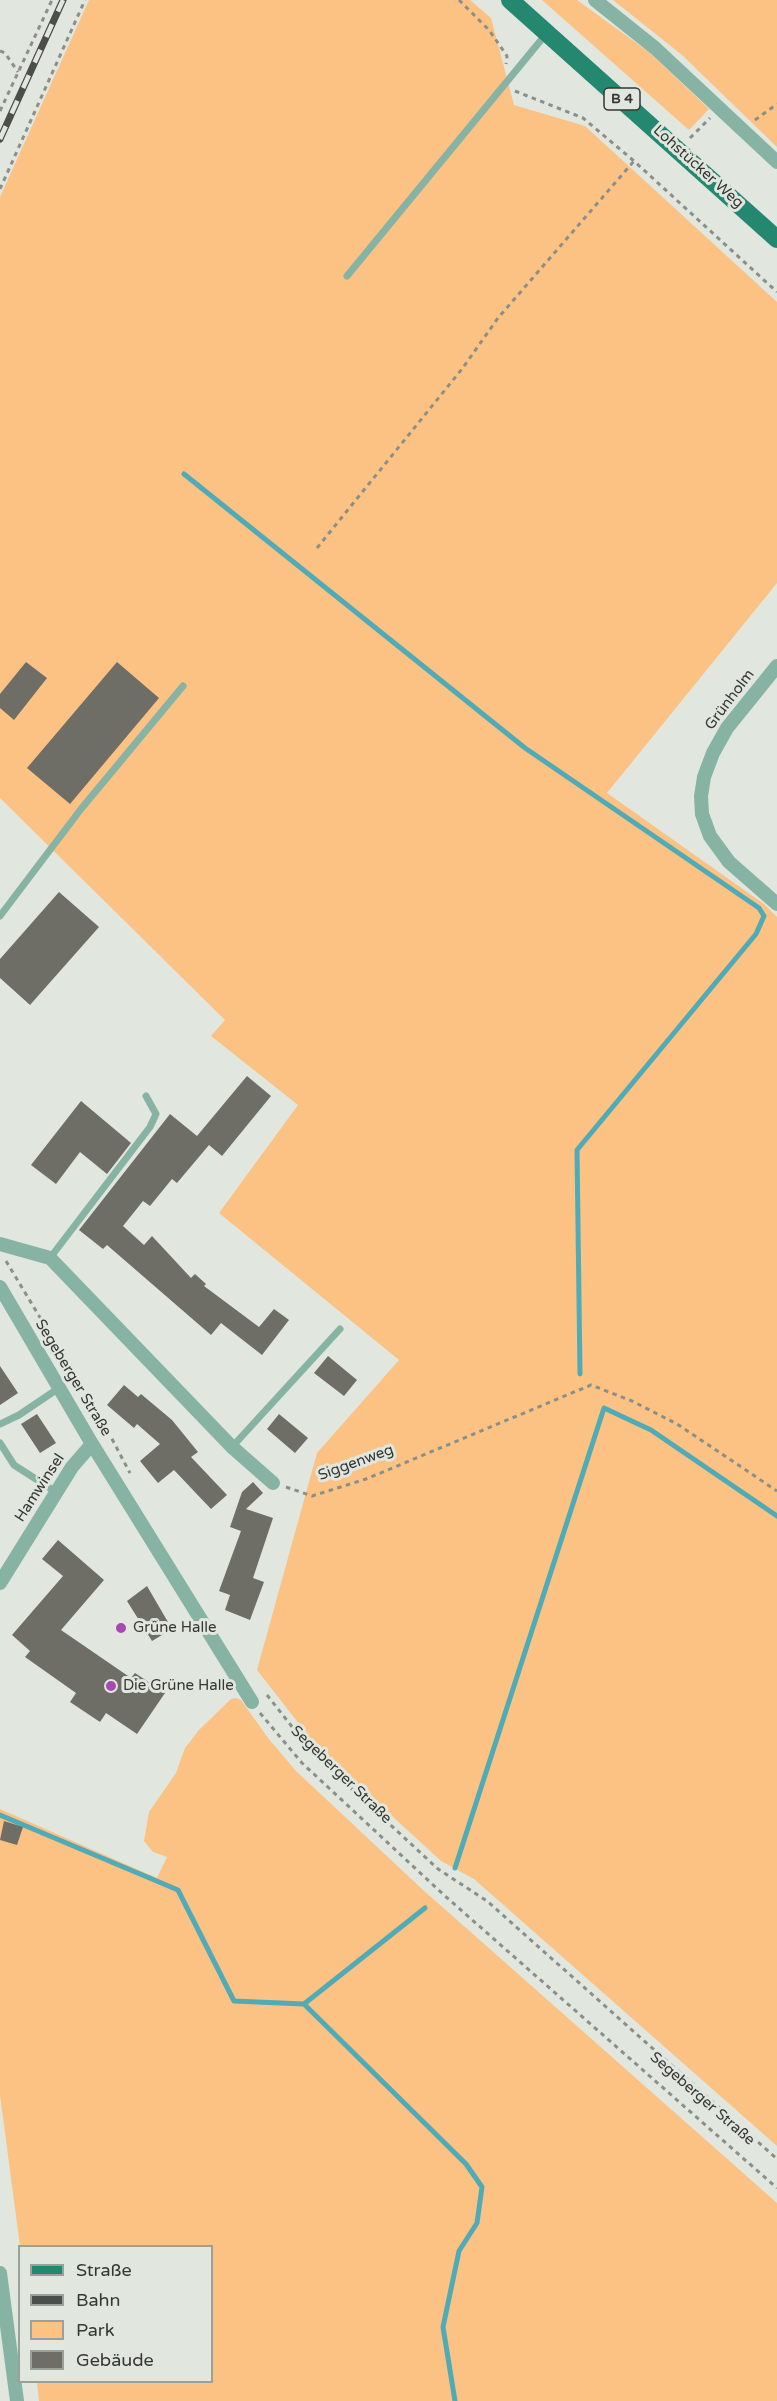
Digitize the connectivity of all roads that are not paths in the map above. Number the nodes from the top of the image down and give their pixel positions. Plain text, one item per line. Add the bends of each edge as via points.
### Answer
1 (510, 0) edge
2 (595, 0) edge
3 (548, 32) junction
4 (777, 162) edge
5 (777, 239) edge
6 (347, 276) dead end
7 (777, 666) edge
8 (183, 686) dead end
9 (777, 904) edge
10 (0, 916) edge
11 (146, 1096) dead end
12 (0, 1244) edge
13 (50, 1258) junction
14 (0, 1287) edge
15 (340, 1329) dead end
16 (59, 1388) junction
17 (0, 1424) edge
18 (0, 1443) edge
19 (92, 1444) junction
20 (232, 1447) junction
21 (273, 1483) road end
22 (56, 1492) junction
23 (6, 1559) edge
24 (0, 1583) edge
25 (252, 1702) road end
26 (0, 2273) edge
27 (17, 2401) edge

1 - 3 main road, Lohstücker Weg / B 4
2 - 4 street via 655,48
3 - 5 main road, Lohstücker Weg / B 4
3 - 6 lane
7 - 9 street, Grünholm via 723,736 704,777 701,796 710,836 729,862
8 - 10 lane via 81,809
11 - 13 lane via 156,1114 150,1127
12 - 13 street
13 - 20 street
14 - 16 street, Segeberger Straße
15 - 20 lane
16 - 17 lane
16 - 19 street, Segeberger Straße
18 - 22 lane via 14,1465
19 - 22 street, Hamwinsel
19 - 25 street, Segeberger Straße
20 - 21 street
22 - 23 street, Hamwinsel
23 - 24 street, Hamwinsel
26 - 27 street

